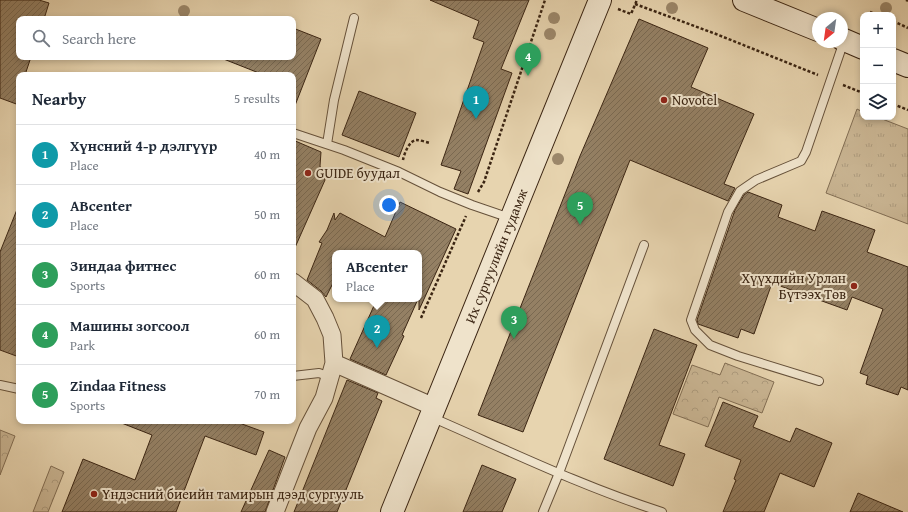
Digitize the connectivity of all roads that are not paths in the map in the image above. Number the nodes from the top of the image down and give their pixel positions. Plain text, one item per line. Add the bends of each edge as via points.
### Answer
1 (600, 0) edge
2 (744, 0) edge
3 (354, 18) dead end
4 (812, 28) edge
5 (850, 42) edge
6 (896, 61) edge
7 (908, 66) edge
8 (296, 134) edge
9 (327, 144) junction
10 (511, 218) junction
11 (644, 245) dead end
12 (296, 284) edge
13 (332, 370) junction
14 (296, 376) edge
15 (819, 381) dead end
16 (0, 385) edge
17 (16, 388) edge
18 (432, 412) junction
19 (559, 473) junction
20 (274, 512) edge
21 (392, 512) edge
22 (543, 512) edge
23 (662, 512) edge

1 - 10 main road, Их сургуулийн гудамж
2 - 4 main road
3 - 9 lane via 334,100
5 - 15 lane via 831,80 806,152 800,161 756,180 740,191 728,212 691,320 695,330 710,346
6 - 7 main road
8 - 9 lane
9 - 10 lane via 399,172 472,205
10 - 18 main road, Их сургуулийн гудамж
11 - 19 lane
12 - 13 street via 315,299 325,318 332,335
13 - 14 lane
13 - 18 street
13 - 20 street via 324,398 308,428
16 - 17 lane
18 - 19 lane
18 - 21 main road, Их сургуулийн гудамж
19 - 22 lane
19 - 23 lane via 628,502

